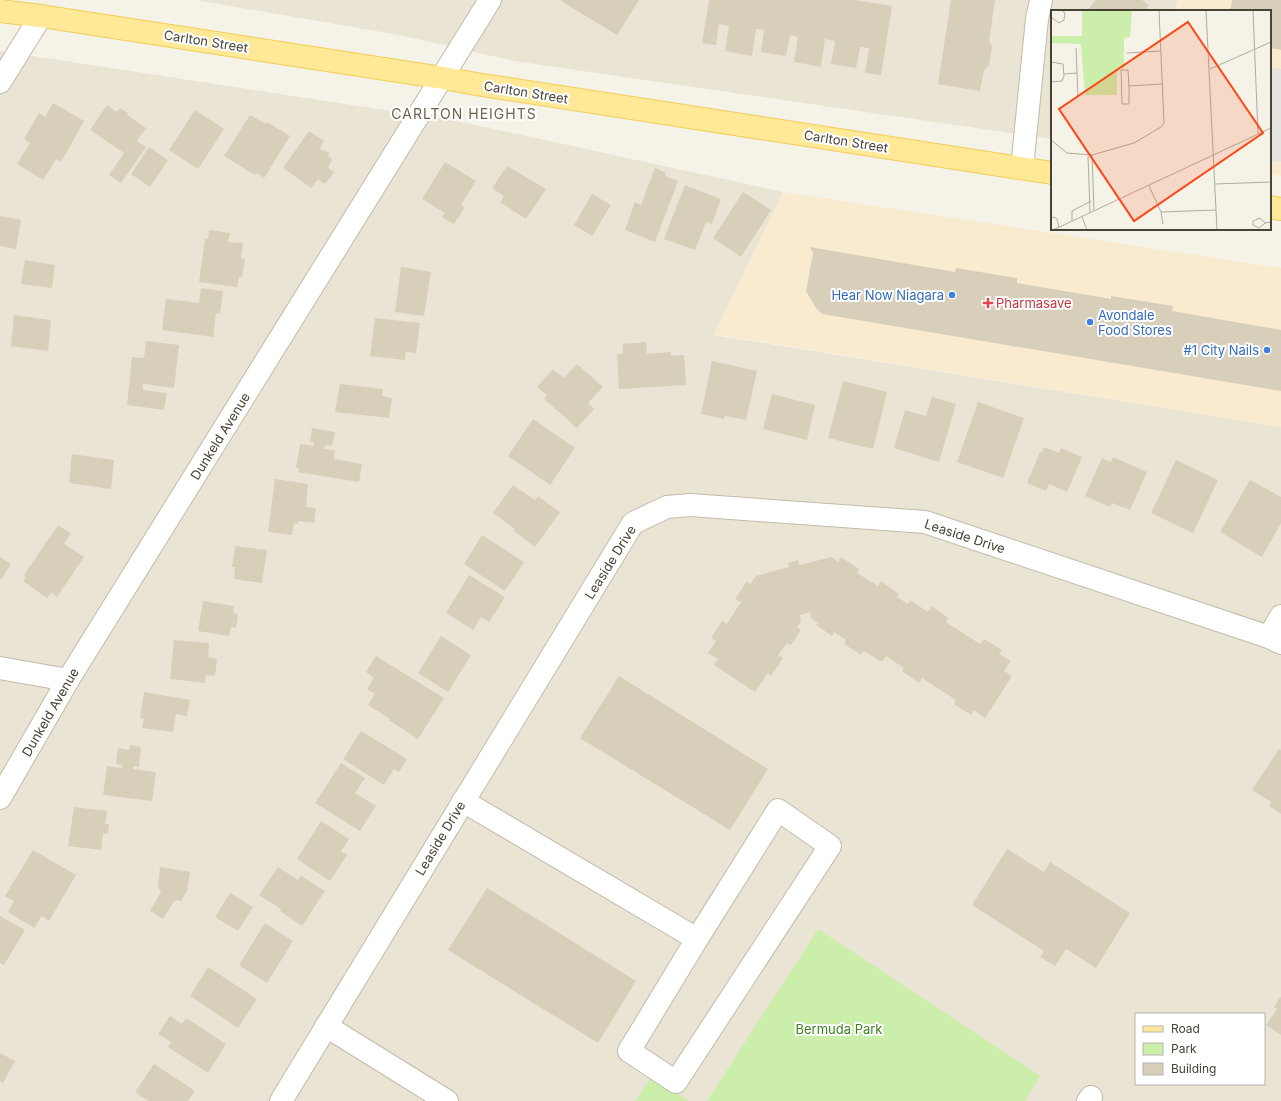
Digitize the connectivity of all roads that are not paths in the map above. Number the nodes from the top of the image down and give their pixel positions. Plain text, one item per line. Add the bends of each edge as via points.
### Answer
1 (490, 0) edge
2 (1041, 0) edge
3 (0, 11) edge
4 (41, 16) junction
5 (443, 78) junction
6 (0, 82) edge
7 (1022, 168) junction
8 (1051, 173) edge
9 (1271, 207) edge
10 (1281, 209) edge
11 (1281, 616) edge
12 (1275, 640) edge
13 (0, 668) edge
14 (68, 680) junction
15 (0, 798) edge
16 (463, 801) junction
17 (697, 939) junction
18 (326, 1026) junction
19 (280, 1101) edge
20 (447, 1101) edge

1 - 5 street, Dunkeld Avenue
2 - 7 street
3 - 4 main road, Carlton Street
4 - 5 main road, Carlton Street
4 - 6 street
5 - 7 main road, Carlton Street
5 - 14 street, Dunkeld Avenue
7 - 8 main road, Carlton Street
9 - 10 main road
11 - 12 street
12 - 16 street, Leaside Drive via 925,522 690,505 667,507 633,523
13 - 14 street
14 - 15 street, Dunkeld Avenue
16 - 17 street
16 - 18 street, Leaside Drive
17 - 17 street via 629,1051 676,1082 830,846 778,810
18 - 19 street, Leaside Drive
18 - 20 street

